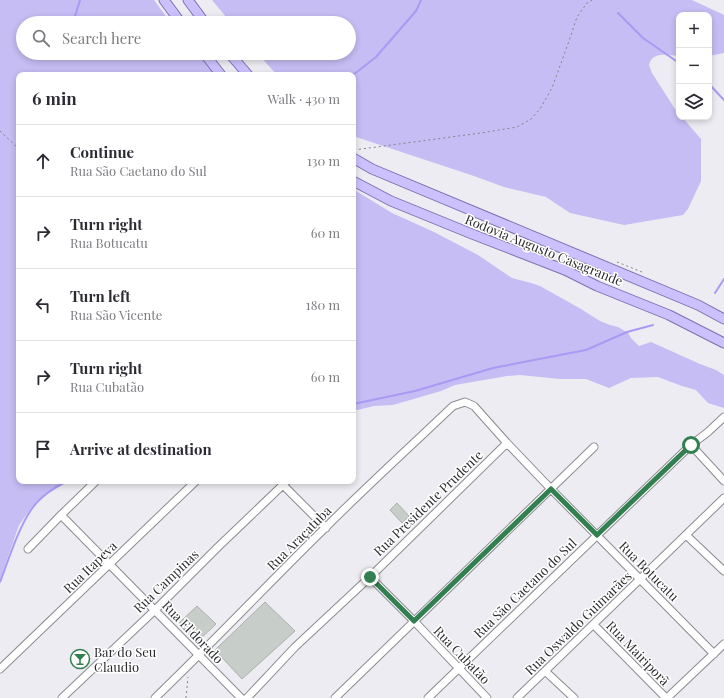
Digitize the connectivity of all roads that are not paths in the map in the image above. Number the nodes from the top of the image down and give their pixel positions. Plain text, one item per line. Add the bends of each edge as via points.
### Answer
1 (164, 0) edge
2 (188, 0) edge
3 (176, 16) edge
4 (200, 16) edge
5 (209, 60) edge
6 (234, 60) edge
7 (219, 72) edge
8 (245, 72) edge
9 (356, 160) edge
10 (356, 183) edge
11 (724, 319) edge
12 (724, 344) edge
13 (465, 402) joint
14 (724, 417) edge
15 (507, 443) junction
16 (691, 445) junction
17 (594, 447) dead end
18 (724, 481) edge
19 (93, 484) edge
20 (193, 484) edge
21 (284, 484) edge
22 (286, 484) edge
23 (551, 489) junction
24 (724, 498) edge
25 (61, 515) junction
26 (326, 528) junction
27 (597, 535) junction
28 (686, 535) junction
29 (28, 549) dead end
30 (110, 564) junction
31 (724, 571) edge
32 (370, 577) junction
33 (640, 580) junction
34 (154, 610) junction
35 (414, 621) junction
36 (594, 625) junction
37 (724, 644) edge
38 (714, 654) junction
39 (199, 655) junction
40 (458, 668) junction
41 (0, 669) edge
42 (545, 671) junction
43 (62, 698) edge
44 (155, 698) edge
45 (241, 698) edge
46 (247, 698) edge
47 (335, 698) edge
48 (428, 698) edge
49 (487, 698) edge
50 (517, 698) edge
51 (574, 698) edge
52 (666, 698) edge

1 - 3 main road
2 - 4 main road
5 - 7 main road
6 - 8 main road
9 - 11 main road via 372,170 698,305
10 - 12 main road, Rodovia Augusto Casagrande via 391,201 565,270 669,315
13 - 15 street, Rua Botucatu via 474,406
13 - 26 street, Rua Araçatuba via 453,406
14 - 16 street, Rua São Caetano do Sul
15 - 23 street, Rua Botucatu
15 - 32 street, Rua Presidente Prudente
16 - 18 street
16 - 27 street, Rua São Caetano do Sul
17 - 23 street
19 - 25 street
20 - 30 street, Rua Itapeva
21 - 34 street, Rua Campinas
22 - 26 street
23 - 27 street, Rua Botucatu
23 - 35 street
24 - 28 street, Rua Oswaldo Guimarães
25 - 29 street
25 - 30 street, Rua El'dorado
26 - 39 street, Rua Araçatuba
27 - 33 street, Rua Botucatu
27 - 40 street, Rua São Caetano do Sul
28 - 31 street
28 - 33 street, Rua Oswaldo Guimarães
30 - 34 street, Rua El'dorado
30 - 41 street, Rua Itapeva
32 - 35 street, Rua Cubatão
32 - 46 street, Rua Presidente Prudente via 295,647
33 - 36 street, Rua Oswaldo Guimarães
33 - 38 street, Rua Botucatu
34 - 39 street, Rua El'dorado
34 - 43 street, Rua Campinas
35 - 40 street, Rua Cubatão
35 - 47 street
36 - 42 street, Rua Oswaldo Guimarães
36 - 52 street, Rua Mairiporã
37 - 38 street
38 - 52 street
39 - 44 street, Rua Araçatuba
39 - 45 street, Rua El'dorado
40 - 48 street, Rua São Caetano do Sul
40 - 49 street, Rua Cubatão
42 - 50 street, Rua Oswaldo Guimarães
42 - 51 street

